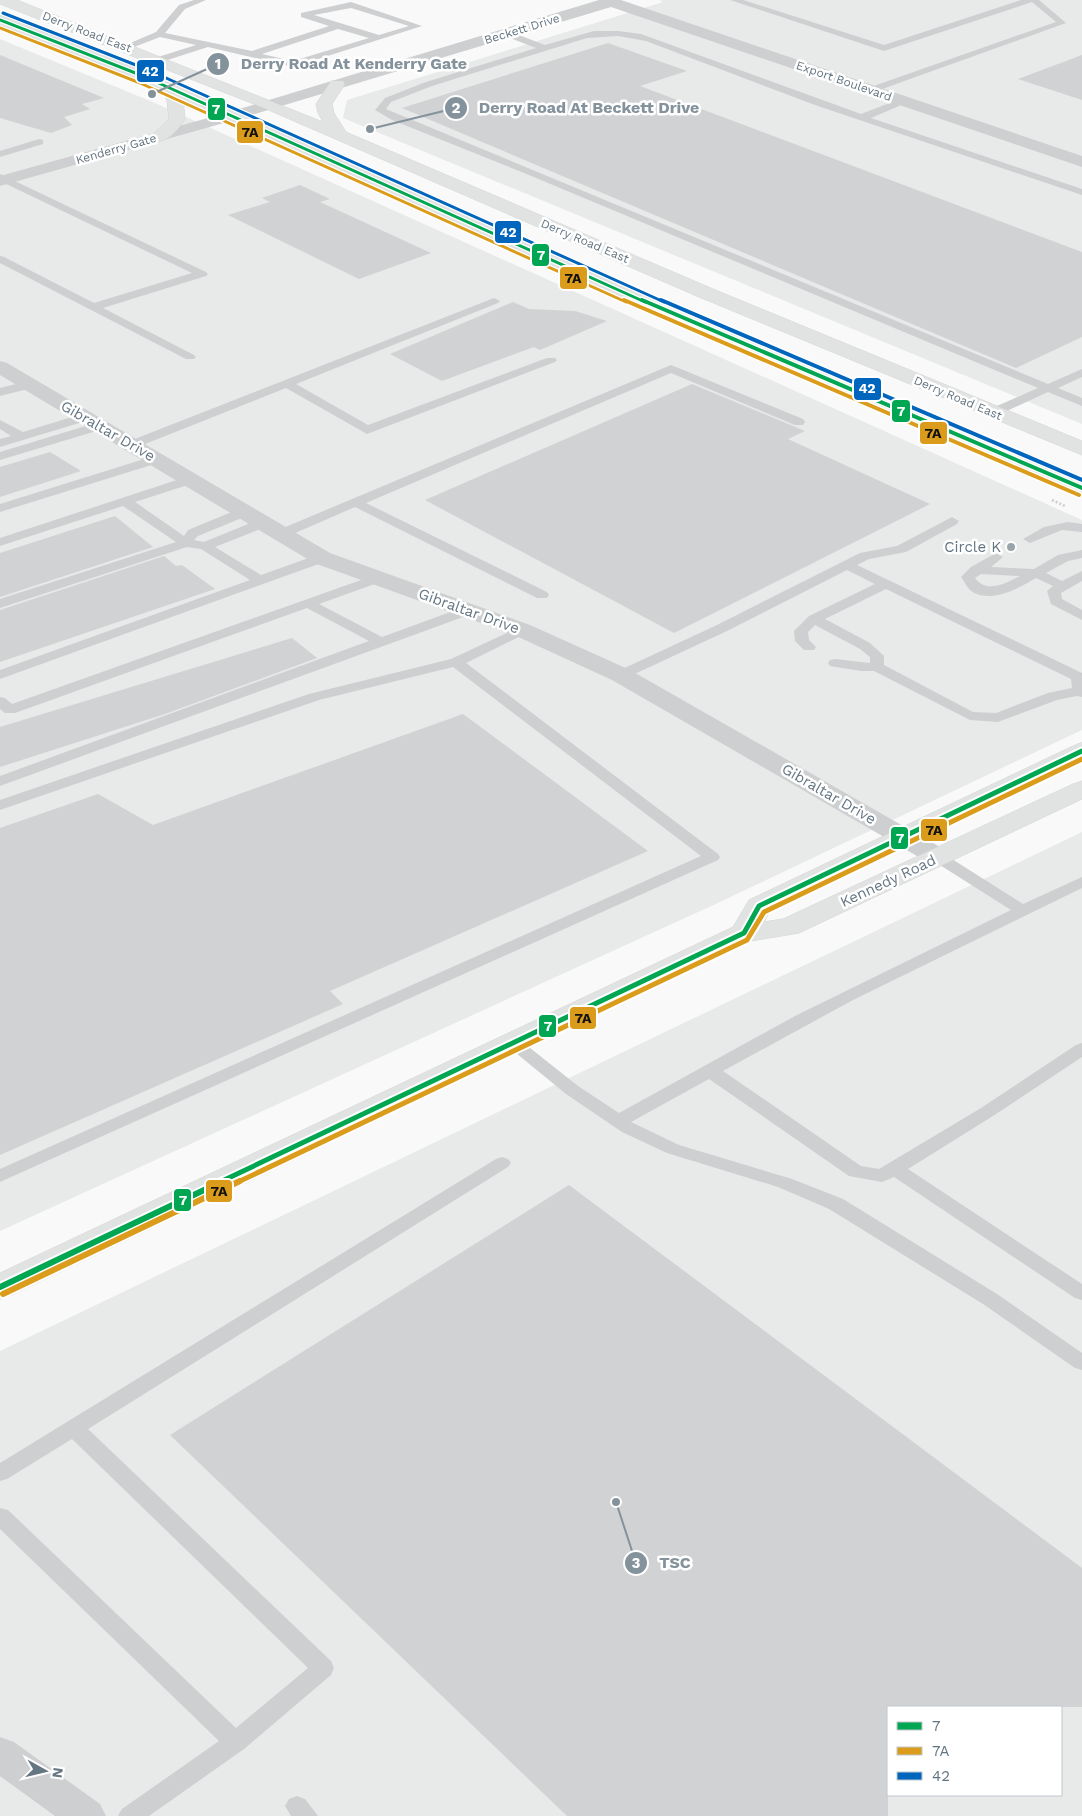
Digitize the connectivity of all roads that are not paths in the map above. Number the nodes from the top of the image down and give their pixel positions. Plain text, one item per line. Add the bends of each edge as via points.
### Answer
1 (4, 0) edge
2 (202, 0) edge
3 (734, 0) edge
4 (1032, 0) edge
5 (608, 1) edge
6 (48, 17) junction
7 (0, 20) edge
8 (16, 26) junction
9 (338, 26) junction
10 (159, 34) junction
11 (508, 34) junction
12 (379, 38) junction
13 (207, 44) junction
14 (126, 47) junction
15 (545, 48) junction
16 (252, 54) junction
17 (96, 57) junction
18 (158, 60) junction
19 (337, 84) junction
20 (170, 89) junction
21 (871, 90) junction
22 (903, 101) junction
23 (270, 105) junction
24 (232, 116) junction
25 (861, 118) junction
26 (340, 135) junction
27 (158, 137) junction
28 (39, 142) dead end
29 (0, 154) edge
30 (1082, 162) edge
31 (2, 179) edge
32 (1082, 192) edge
33 (0, 258) edge
34 (494, 301) dead end
35 (93, 307) junction
36 (190, 357) dead end
37 (551, 360) dead end
38 (1082, 373) edge
39 (7, 379) edge
40 (287, 383) junction
41 (1049, 388) junction
42 (1082, 402) edge
43 (994, 412) junction
44 (92, 422) junction
45 (799, 422) dead end
46 (0, 424) edge
47 (22, 437) junction
48 (0, 443) edge
49 (131, 445) junction
50 (1082, 449) edge
51 (0, 456) edge
52 (157, 460) junction
53 (190, 480) junction
54 (1082, 488) edge
55 (125, 501) junction
56 (356, 503) junction
57 (0, 508) edge
58 (952, 522) dead end
59 (263, 523) junction
60 (1082, 528) edge
61 (1030, 539) dead end
62 (0, 542) edge
63 (186, 544) junction
64 (205, 546) junction
65 (1082, 554) edge
66 (996, 557) dead end
67 (322, 558) junction
68 (846, 565) junction
69 (976, 570) junction
70 (1036, 572) junction
71 (378, 578) junction
72 (1076, 580) edge
73 (260, 581) junction
74 (886, 584) junction
75 (542, 595) dead end
76 (308, 603) junction
77 (0, 604) edge
78 (468, 610) junction
79 (1082, 616) edge
80 (814, 619) junction
81 (522, 630) junction
82 (381, 642) junction
83 (809, 647) dead end
84 (456, 662) junction
85 (835, 663) dead end
86 (877, 667) junction
87 (0, 675) edge
88 (621, 675) junction
89 (1080, 692) edge
90 (0, 701) edge
91 (1082, 751) edge
92 (0, 781) edge
93 (1082, 789) edge
94 (0, 805) edge
95 (905, 837) junction
96 (938, 857) junction
97 (1082, 882) edge
98 (1023, 911) junction
99 (744, 933) junction
100 (514, 1044) junction
101 (1082, 1049) edge
102 (710, 1071) junction
103 (618, 1121) junction
104 (502, 1163) dead end
105 (895, 1169) junction
106 (0, 1176) edge
107 (0, 1287) edge
108 (1082, 1293) edge
109 (1082, 1363) edge
110 (74, 1428) junction
111 (0, 1473) edge
112 (0, 1516) edge
113 (236, 1742) junction
114 (4, 1764) edge
115 (86, 1816) edge
116 (130, 1816) edge

1 - 6 main road, Derry Road East
2 - 10 lane via 182,7
3 - 4 lane via 884,48
4 - 21 lane via 1062,23
5 - 11 street, Beckett Drive
5 - 21 street, Export Boulevard
6 - 8 main road
6 - 14 main road, Derry Road East
7 - 8 main road, Derry Road East
8 - 17 main road, Derry Road East
9 - 12 lane
9 - 12 lane via 304,15 351,5 418,26
9 - 16 lane
10 - 13 lane
10 - 14 lane
11 - 15 lane
11 - 19 street, Beckett Drive
12 - 16 lane via 293,64
13 - 16 lane
13 - 18 lane
14 - 17 main road
14 - 18 main road, Derry Road East
15 - 25 lane via 586,35 627,33
15 - 41 lane via 396,96 380,110
17 - 20 main road, Derry Road East
18 - 23 main road, Derry Road East
19 - 23 street, Beckett Drive
19 - 26 main road via 324,104
20 - 24 main road, Derry Road East
20 - 27 main road via 177,120
21 - 22 street, Export Boulevard
22 - 25 lane
22 - 30 street, Export Boulevard
23 - 24 street, Beckett Drive
23 - 26 main road, Derry Road East
24 - 27 street, Kenderry Gate
24 - 54 main road, Derry Road East via 668,312
25 - 32 lane
26 - 43 main road, Derry Road East via 706,293
27 - 31 street, Kenderry Gate
28 - 29 lane
31 - 35 lane via 202,274
33 - 35 lane
34 - 40 lane
35 - 36 lane
37 - 40 lane via 367,430
38 - 41 lane
39 - 44 street, Gibraltar Drive
40 - 49 lane
41 - 42 lane
41 - 43 lane
43 - 50 main road, Derry Road East
44 - 47 lane
44 - 49 street, Gibraltar Drive
44 - 51 lane
45 - 56 lane via 671,369
46 - 47 lane
47 - 48 lane
49 - 52 street, Gibraltar Drive
52 - 53 street, Gibraltar Drive
52 - 57 lane
53 - 55 lane
53 - 59 street, Gibraltar Drive
55 - 62 lane
55 - 63 lane
56 - 59 lane
56 - 75 lane
58 - 68 lane via 901,549 865,556
59 - 63 lane via 193,533
59 - 64 lane
59 - 67 street, Gibraltar Drive
60 - 61 lane via 1060,526
63 - 64 lane
63 - 77 lane
64 - 73 lane
65 - 70 lane via 1064,557
66 - 69 lane
67 - 71 street, Gibraltar Drive
67 - 73 lane
68 - 74 lane
68 - 88 lane
69 - 70 lane
69 - 70 lane via 968,577 970,582 977,589 991,592 1004,589
70 - 72 lane
71 - 76 lane
71 - 78 street, Gibraltar Drive
72 - 79 lane via 1054,591 1056,601
73 - 87 lane
74 - 80 lane
74 - 89 lane via 1078,677
76 - 82 lane
76 - 90 lane via 10,710
78 - 81 street, Gibraltar Drive
78 - 82 lane
80 - 83 lane via 801,631 802,640
80 - 86 lane via 865,646 877,656
81 - 84 lane
81 - 88 street, Gibraltar Drive
82 - 92 lane
84 - 94 lane via 314,697
84 - 106 lane via 712,857
85 - 86 lane
86 - 89 lane via 970,716 998,718 1053,696
88 - 95 street, Gibraltar Drive
91 - 95 main road
93 - 96 main road, Kennedy Road
95 - 96 street, Gibraltar Drive
95 - 99 main road via 760,906
96 - 98 lane
96 - 99 main road, Kennedy Road via 789,927
97 - 98 lane
98 - 102 lane via 772,1034
99 - 100 main road, Kennedy Road
100 - 103 lane
100 - 107 main road, Kennedy Road
101 - 105 lane
102 - 103 lane
102 - 105 lane via 856,1172 882,1176
103 - 109 lane via 673,1149 785,1183 836,1204 990,1299
104 - 110 lane
105 - 108 lane
110 - 111 lane
110 - 113 lane via 324,1668
112 - 113 lane
113 - 116 lane
114 - 115 street

